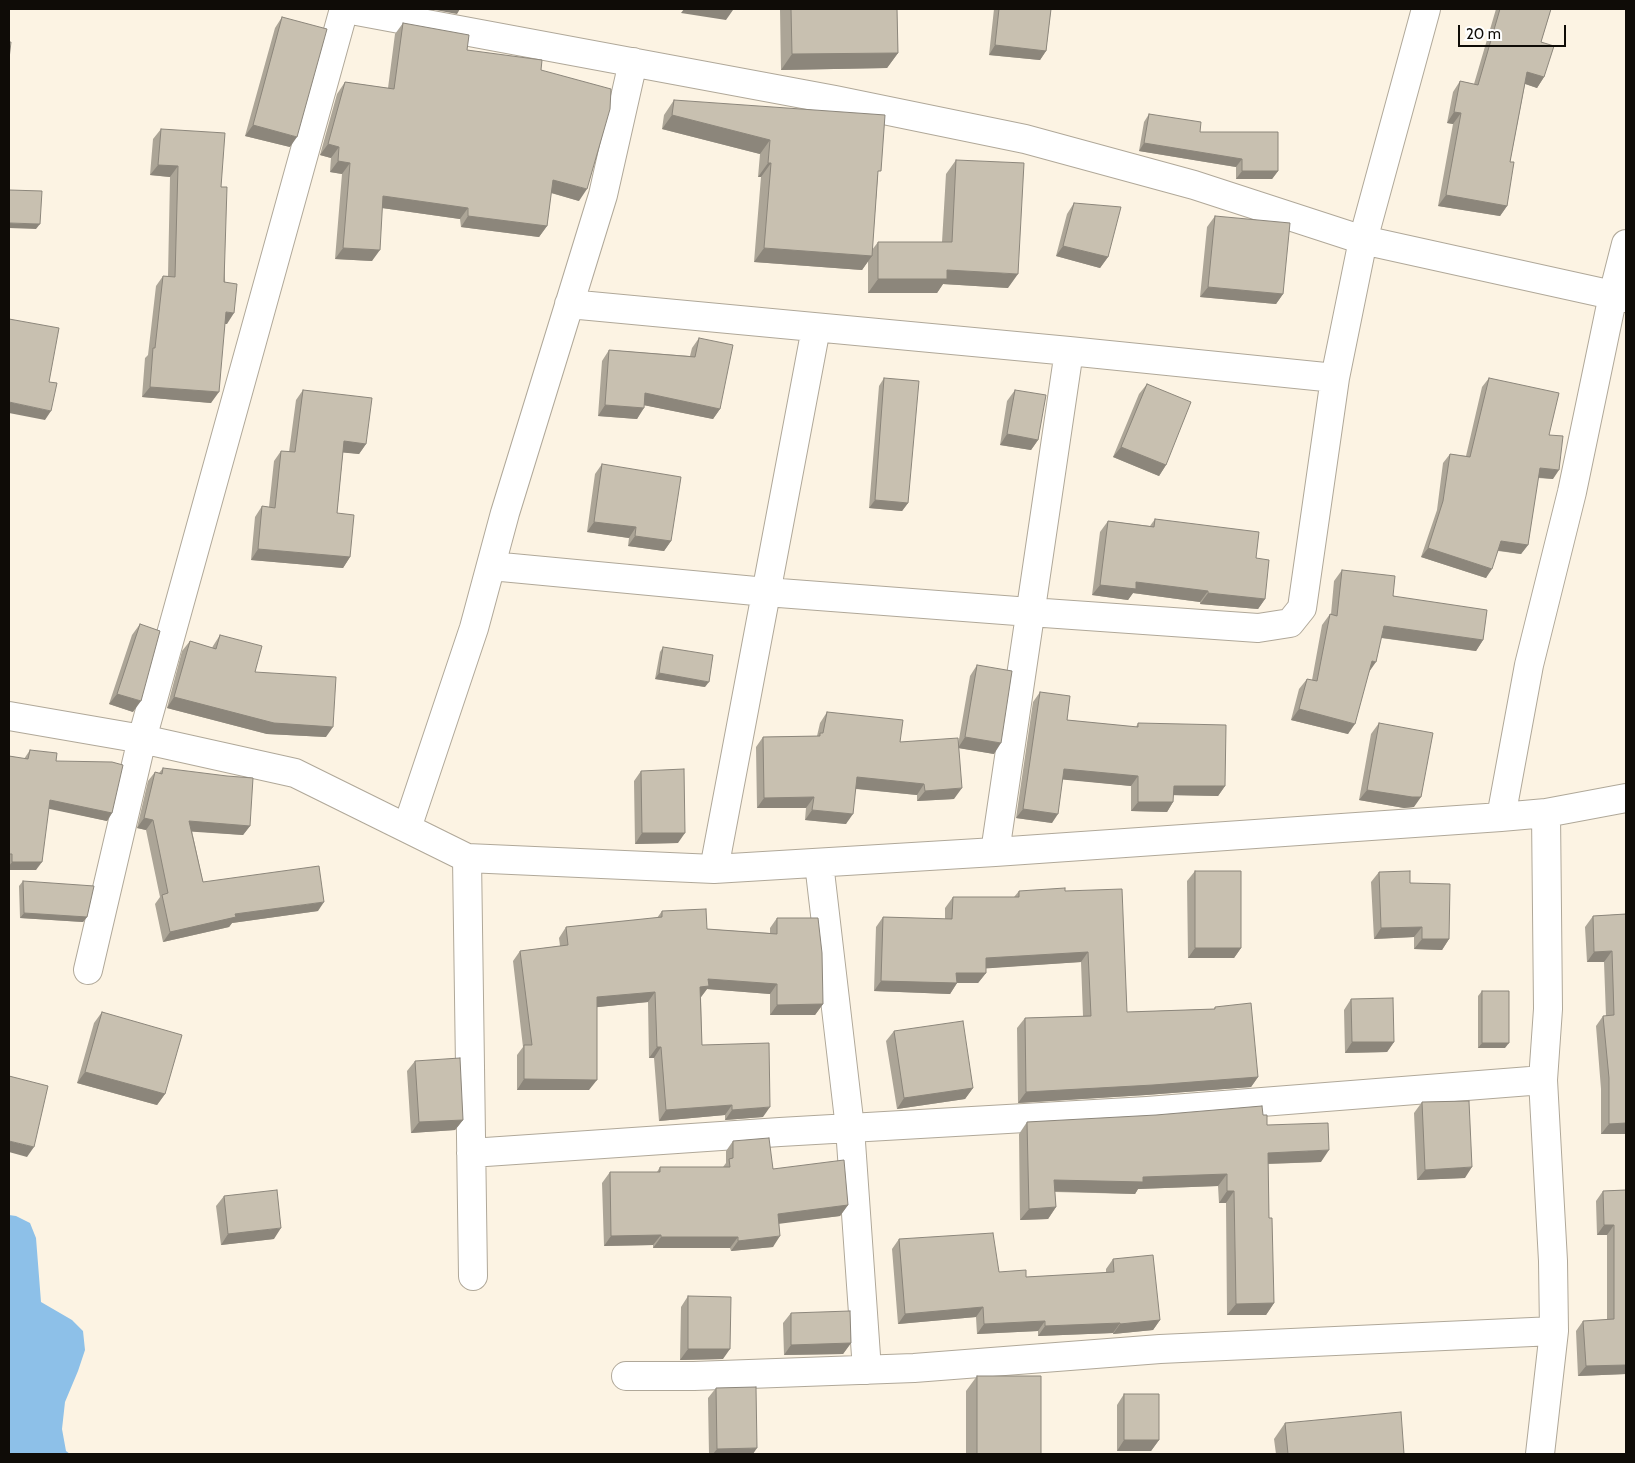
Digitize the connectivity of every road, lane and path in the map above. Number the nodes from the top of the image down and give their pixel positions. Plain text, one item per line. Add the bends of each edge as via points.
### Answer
1 (345, 9) edge
2 (1426, 9) edge
3 (633, 62) junction
4 (1363, 240) junction
5 (1626, 244) edge
6 (1620, 297) edge
7 (569, 304) junction
8 (816, 328) junction
9 (1069, 351) junction
10 (1335, 378) junction
11 (491, 566) junction
12 (766, 592) junction
13 (1030, 612) junction
14 (9, 716) edge
15 (142, 738) junction
16 (1626, 798) edge
17 (1546, 813) junction
18 (1501, 817) junction
19 (407, 828) junction
20 (995, 852) junction
21 (467, 858) junction
22 (819, 863) junction
23 (714, 869) junction
24 (88, 970) dead end
25 (1543, 1080) junction
26 (850, 1128) junction
27 (471, 1152) junction
28 (473, 1276) dead end
29 (1554, 1331) junction
30 (867, 1370) junction
31 (626, 1376) dead end
32 (1540, 1454) edge

1 - 3 street
1 - 15 street
2 - 4 street
3 - 4 street via 1025,139 1194,185
3 - 7 street via 603,196
4 - 6 street
4 - 10 street
5 - 6 street
6 - 18 street via 1529,664
7 - 8 street
7 - 11 street
8 - 9 street
8 - 12 street
9 - 10 street
9 - 13 street
10 - 13 street via 1302,608 1290,623 1258,628
11 - 12 street
11 - 19 street via 474,628
12 - 13 street
12 - 23 street
13 - 20 street
14 - 15 street
15 - 19 street via 295,774
15 - 24 street
16 - 17 street
17 - 18 street
17 - 25 street via 1548,1009
18 - 20 street
19 - 21 street
20 - 22 street
21 - 23 street
21 - 27 street
22 - 23 street
22 - 26 street
25 - 26 street via 1146,1111
25 - 29 street
26 - 27 street
26 - 30 street
27 - 28 street
29 - 30 street via 1160,1349
29 - 32 street
30 - 31 street

